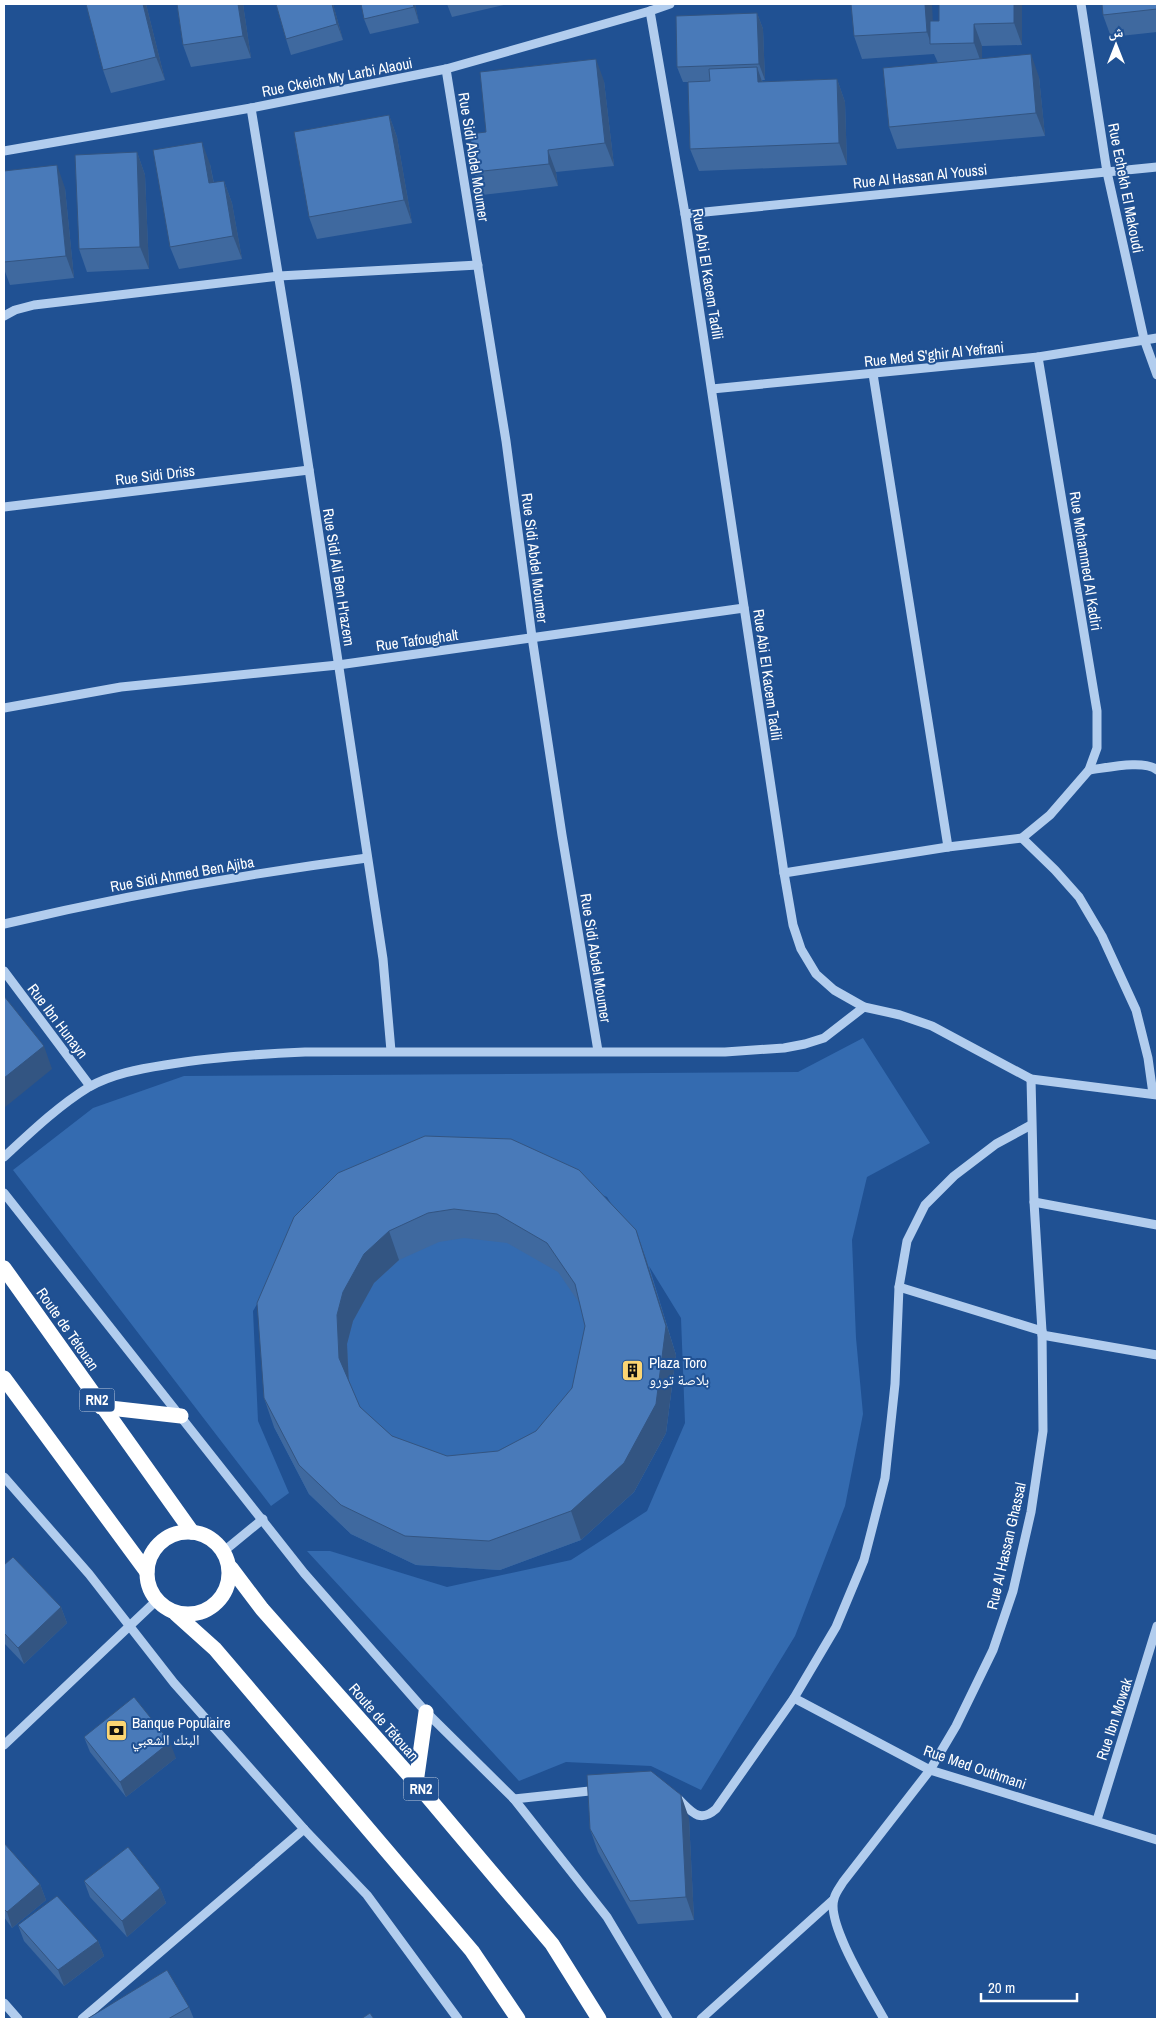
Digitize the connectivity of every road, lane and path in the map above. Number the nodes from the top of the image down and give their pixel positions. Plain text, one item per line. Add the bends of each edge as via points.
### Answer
1 (670, 4) edge
2 (1081, 4) edge
3 (650, 11) junction
4 (446, 68) junction
5 (252, 108) junction
6 (4, 150) edge
7 (1157, 167) edge
8 (1107, 172) junction
9 (685, 214) junction
10 (478, 264) junction
11 (279, 276) junction
12 (4, 316) edge
13 (1157, 338) edge
14 (1144, 339) junction
15 (1038, 357) junction
16 (873, 374) junction
17 (1157, 374) edge
18 (712, 389) junction
19 (309, 470) junction
20 (4, 507) edge
21 (744, 608) junction
22 (532, 637) junction
23 (338, 665) junction
24 (4, 708) edge
25 (1089, 770) junction
26 (1157, 770) edge
27 (1022, 838) junction
28 (948, 847) junction
29 (367, 858) junction
30 (784, 873) junction
31 (4, 924) edge
32 (4, 971) edge
33 (864, 1008) junction
34 (391, 1051) junction
35 (598, 1051) junction
36 (1031, 1079) junction
37 (90, 1086) junction
38 (1155, 1095) edge
39 (1031, 1125) junction
40 (4, 1157) edge
41 (4, 1193) edge
42 (1034, 1202) junction
43 (1157, 1225) edge
44 (4, 1268) edge
45 (899, 1286) junction
46 (1042, 1333) junction
47 (1157, 1355) edge
48 (4, 1378) edge
49 (101, 1407) junction
50 (181, 1416) junction
51 (4, 1477) edge
52 (263, 1519) junction
53 (192, 1532) junction
54 (224, 1551) junction
55 (231, 1568) junction
56 (147, 1572) junction
57 (157, 1600) junction
58 (176, 1614) junction
59 (129, 1626) junction
60 (1157, 1626) edge
61 (794, 1698) junction
62 (426, 1712) junction
63 (4, 1745) edge
64 (930, 1770) junction
65 (416, 1784) junction
66 (605, 1790) edge
67 (665, 1792) edge
68 (514, 1799) junction
69 (1097, 1820) junction
70 (304, 1829) junction
71 (1157, 1840) edge
72 (833, 1900) junction
73 (4, 2003) edge
74 (18, 2019) edge
75 (82, 2019) edge
76 (458, 2019) edge
77 (518, 2019) edge
78 (599, 2019) edge
79 (668, 2019) edge
80 (702, 2019) edge
81 (884, 2019) edge

1 - 3 street, Rue Ckeich My Larbi Alaoui
2 - 8 street, Rue Echekh El Makoudi
3 - 4 street, Rue Ckeich My Larbi Alaoui
3 - 9 street, Rue Abi El Kacem Tadili
4 - 5 street, Rue Ckeich My Larbi Alaoui
4 - 10 street, Rue Sidi Abdel Moumer
5 - 6 street, Rue Ckeich My Larbi Alaoui
5 - 11 street, Rue Sidi Ali Ben H'razem
7 - 8 street, Rue Al Hassan Al Youssi
8 - 9 street, Rue Al Hassan Al Youssi
8 - 14 street, Rue Echekh El Makoudi
9 - 18 street, Rue Abi El Kacem Tadili
10 - 11 street
10 - 22 street, Rue Sidi Abdel Moumer
11 - 12 street via 34,305
11 - 19 street, Rue Sidi Ali Ben H'razem
13 - 14 street, Rue Med S'ghir Al Yefrani
14 - 15 street, Rue Med S'ghir Al Yefrani
14 - 17 street, Rue Echekh El Makoudi
15 - 16 street, Rue Med S'ghir Al Yefrani
15 - 25 street, Rue Mohammed Al Kadiri via 1097,711 1097,748
16 - 18 street, Rue Med S'ghir Al Yefrani
16 - 28 street
18 - 21 street, Rue Abi El Kacem Tadili
19 - 20 street, Rue Sidi Driss
19 - 23 street, Rue Sidi Ali Ben H'razem
21 - 22 street, Rue Tafoughalt
21 - 30 street, Rue Abi El Kacem Tadili
22 - 23 street, Rue Tafoughalt
22 - 35 street, Rue Sidi Abdel Moumer
23 - 24 street, Rue Tafoughalt via 121,687
23 - 29 street, Rue Sidi Ali Ben H'razem
25 - 26 street via 1138,765 1153,766
25 - 27 street, Rue Mohammed Al Kadiri via 1050,815
27 - 28 street
27 - 38 street via 1079,897 1102,936 1136,1010
28 - 30 street
29 - 31 street, Rue Sidi Ahmed Ben Ajiba via 298,867 70,908
29 - 34 street, Rue Sidi Ali Ben H'razem via 383,959
30 - 33 street, Rue Abi El Kacem Tadili via 793,926 801,949 816,974 834,990
32 - 37 street, Rue Ibn Hunayn
33 - 35 street via 824,1038 784,1048 725,1052
33 - 36 street, Rue Abi El Kacem Tadili via 932,1026
34 - 35 street
34 - 37 street via 305,1052 192,1060 130,1071
36 - 38 street, Rue Abi El Kacem Tadili
36 - 39 street, Rue Al Hassan Ghassal
37 - 40 street
39 - 42 street, Rue Al Hassan Ghassal
39 - 45 street via 996,1144 954,1176 925,1204 907,1241
41 - 50 street
42 - 43 street
42 - 46 street, Rue Al Hassan Ghassal
44 - 49 highway, Route de Tétouan / RN2
45 - 46 street
45 - 61 street via 895,1384 885,1478 864,1560 836,1627
46 - 47 street
46 - 64 street, Rue Al Hassan Ghassal via 1043,1431 1031,1512 1013,1591 993,1650 956,1726
48 - 56 highway
49 - 50 highway
49 - 53 highway, Route de Tétouan / RN2
50 - 52 street
51 - 59 street via 89,1574
52 - 54 street
52 - 62 street via 304,1573
53 - 54 highway, RN2 via 204,1535
53 - 56 highway via 178,1533 160,1542 149,1559
54 - 55 highway, RN2
55 - 58 highway via 228,1584 220,1599 208,1609
55 - 65 highway, Route de Tétouan / RN2 via 262,1609
56 - 57 highway via 151,1591
57 - 58 highway
57 - 59 street
58 - 77 highway via 215,1649 472,1951
59 - 63 street
59 - 70 street via 174,1683
60 - 69 street, Rue Ibn Mowak
61 - 64 street, Rue Med Outhmani
61 - 67 street via 710,1814 698,1815
62 - 65 highway
62 - 68 street
64 - 69 street, Rue Med Outhmani
64 - 72 street, Rue Al Hassan Ghassal via 843,1882
65 - 78 highway, Route de Tétouan / RN2 via 552,1944
66 - 68 street
68 - 79 street via 607,1917
69 - 71 street, Rue Med Outhmani
70 - 75 street
70 - 76 street via 367,1895
72 - 80 street, Rue Al Hassan Ghassal
72 - 81 street via 842,1941
73 - 74 street

